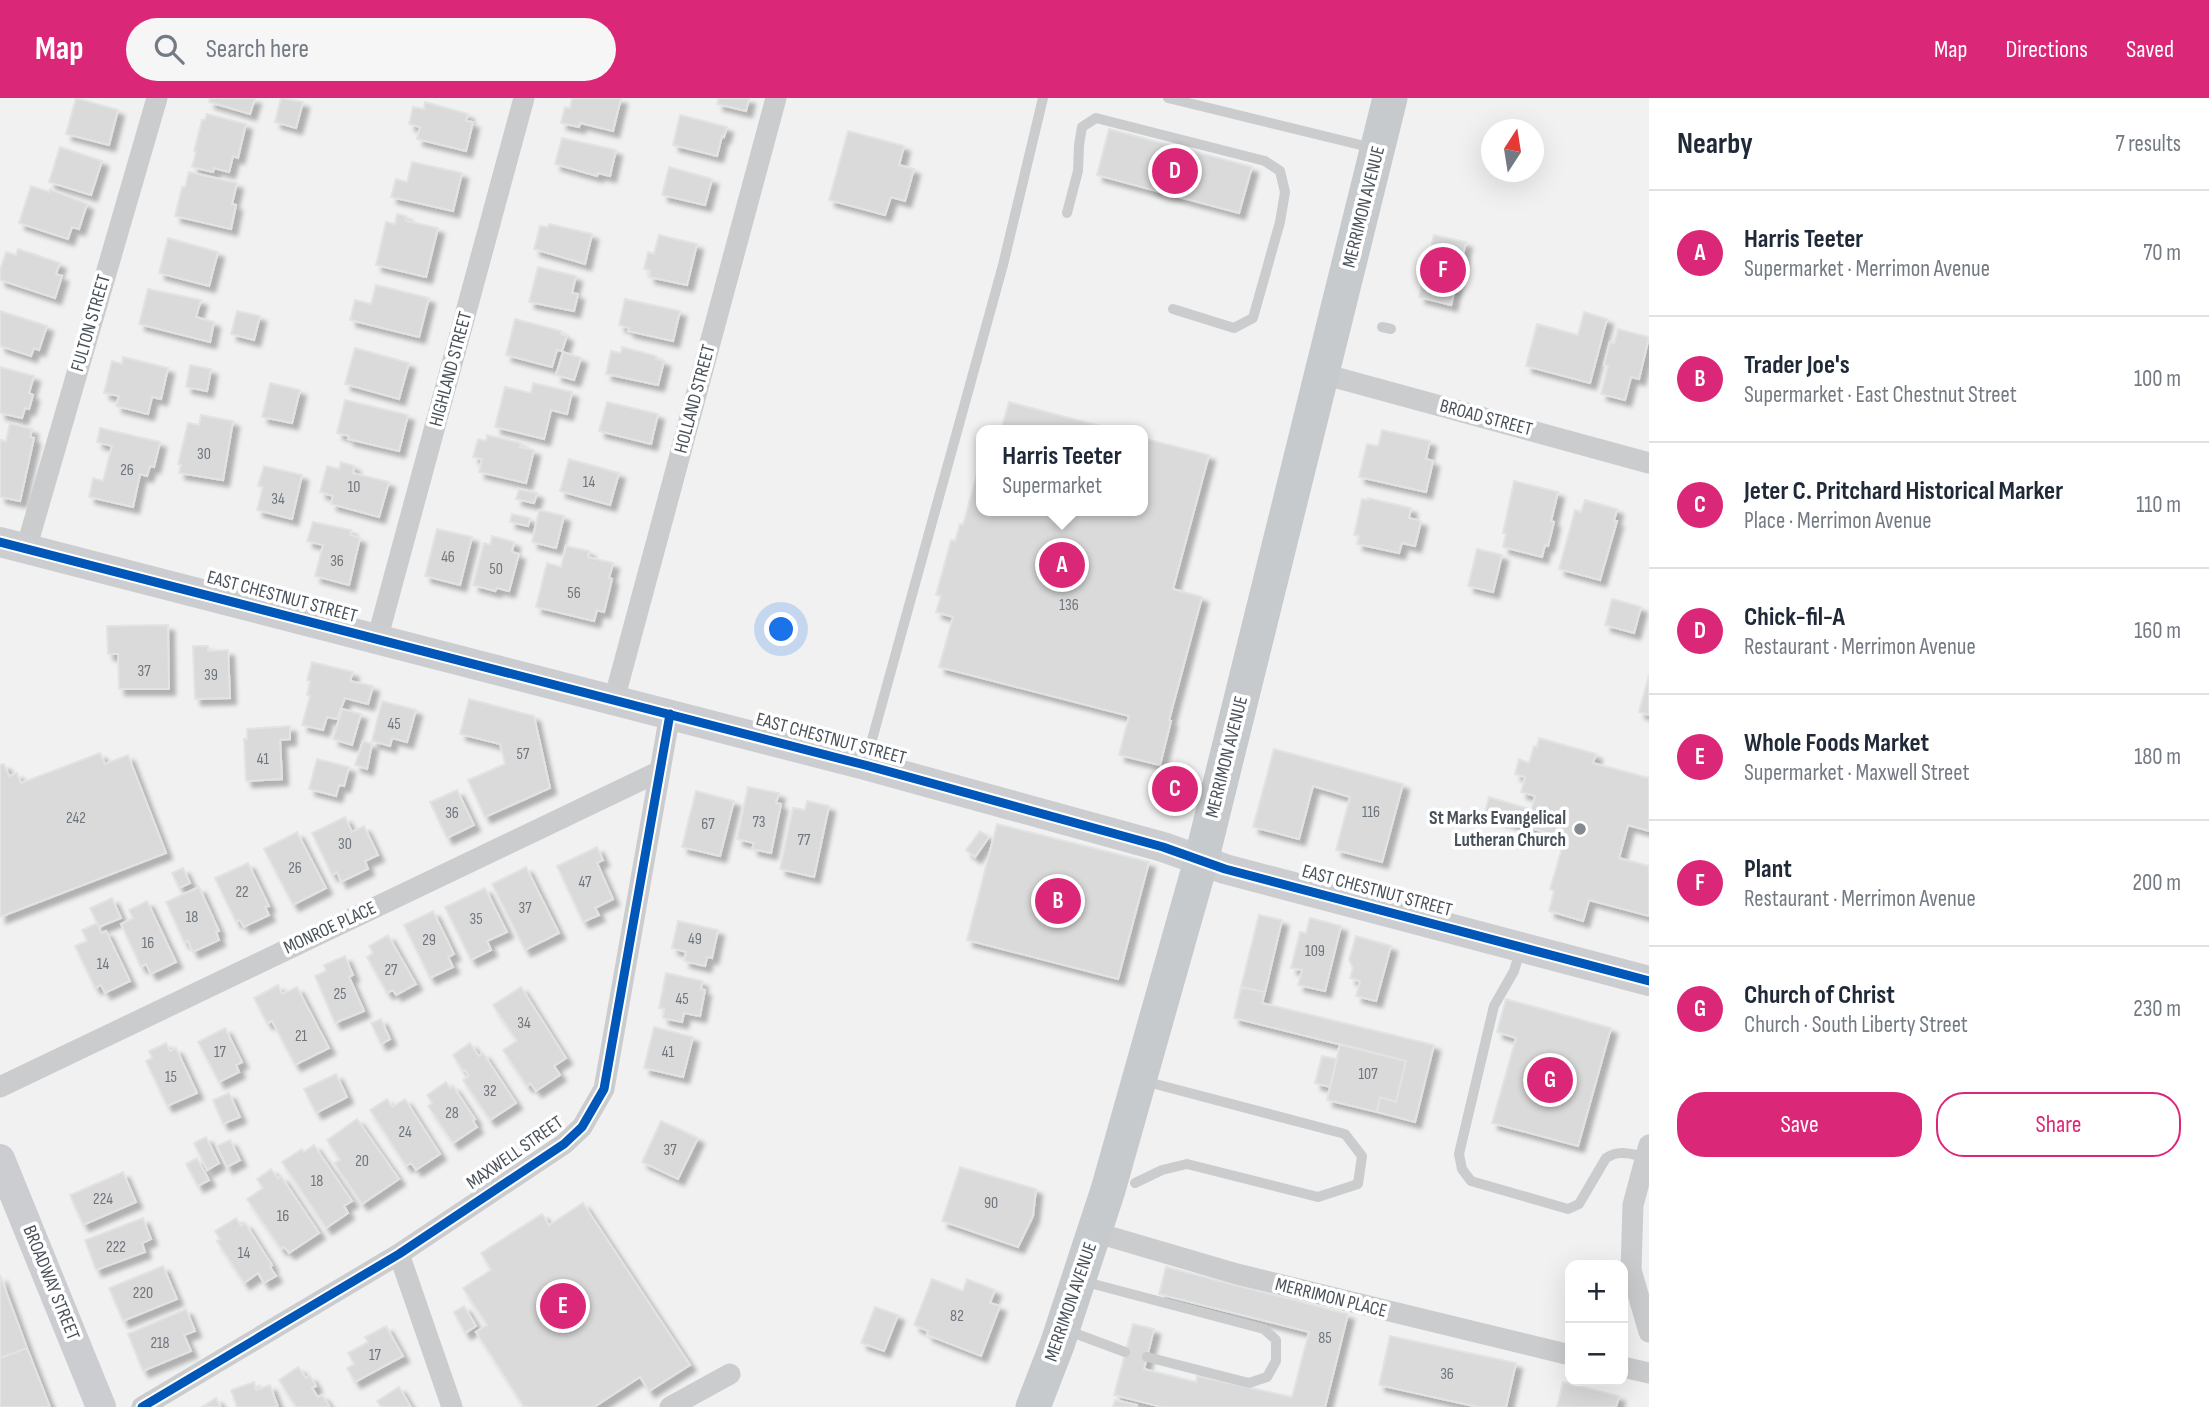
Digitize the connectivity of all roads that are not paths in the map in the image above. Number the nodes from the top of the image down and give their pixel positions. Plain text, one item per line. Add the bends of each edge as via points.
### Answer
1 (157, 98) edge
2 (524, 98) edge
3 (776, 98) edge
4 (1043, 98) edge
5 (1168, 98) edge
6 (1390, 98) edge
7 (1379, 150) junction
8 (1067, 213) dead end
9 (1173, 309) dead end
10 (1323, 374) junction
11 (1649, 463) edge
12 (13, 546) edge
13 (377, 640) junction
14 (614, 700) junction
15 (670, 714) junction
16 (865, 765) junction
17 (660, 771) junction
18 (1201, 861) junction
19 (1522, 947) junction
20 (1649, 981) edge
21 (1139, 1079) junction
22 (0, 1087) edge
23 (1647, 1151) edge
24 (0, 1159) edge
25 (1135, 1183) dead end
26 (1094, 1232) junction
27 (399, 1254) junction
28 (1079, 1280) junction
29 (1063, 1329) junction
30 (1649, 1332) edge
31 (1125, 1352) dead end
32 (1565, 1354) edge
33 (1147, 1357) dead end
34 (1628, 1368) edge
35 (1649, 1373) edge
36 (730, 1374) dead end
37 (101, 1407) edge
38 (142, 1407) edge
39 (452, 1407) edge
40 (670, 1407) edge
41 (1033, 1407) edge

1 - 12 street, FULTON STREET
2 - 13 street, HIGHLAND STREET
3 - 14 street, HOLLAND STREET
4 - 16 lane via 1003,265
5 - 7 lane
6 - 7 main road, MERRIMON AVENUE
7 - 10 main road, MERRIMON AVENUE
8 - 9 lane via 1078,171 1082,127 1096,118 1265,162 1280,171 1285,192 1280,222 1253,318 1234,328
10 - 11 street, BROAD STREET
10 - 18 main road, MERRIMON AVENUE
12 - 13 street, EAST CHESTNUT STREET
13 - 14 street, EAST CHESTNUT STREET
14 - 15 street, EAST CHESTNUT STREET
15 - 16 street, EAST CHESTNUT STREET
15 - 17 street, MAXWELL STREET
16 - 18 street, EAST CHESTNUT STREET
17 - 22 street, MONROE PLACE
17 - 27 street, MAXWELL STREET via 604,1089 582,1127 565,1143
18 - 19 street, EAST CHESTNUT STREET
18 - 21 main road, MERRIMON AVENUE
19 - 20 street, EAST CHESTNUT STREET
19 - 23 lane via 1494,1006 1459,1154 1462,1169 1471,1181 1568,1209 1579,1203 1606,1158 1613,1153
21 - 25 lane via 1345,1134 1362,1156 1358,1184 1318,1197 1187,1164
21 - 26 main road, MERRIMON AVENUE
23 - 30 street via 1633,1205 1631,1270
24 - 37 street, BROADWAY STREET
26 - 28 main road, MERRIMON AVENUE
26 - 32 street, MERRIMON PLACE via 1237,1274
27 - 38 street, MAXWELL STREET
27 - 39 street
28 - 29 main road, MERRIMON AVENUE
28 - 33 lane via 1264,1329 1276,1340 1276,1361 1267,1377 1249,1383
29 - 31 lane
29 - 41 main road, MERRIMON AVENUE
34 - 35 street
36 - 40 street

